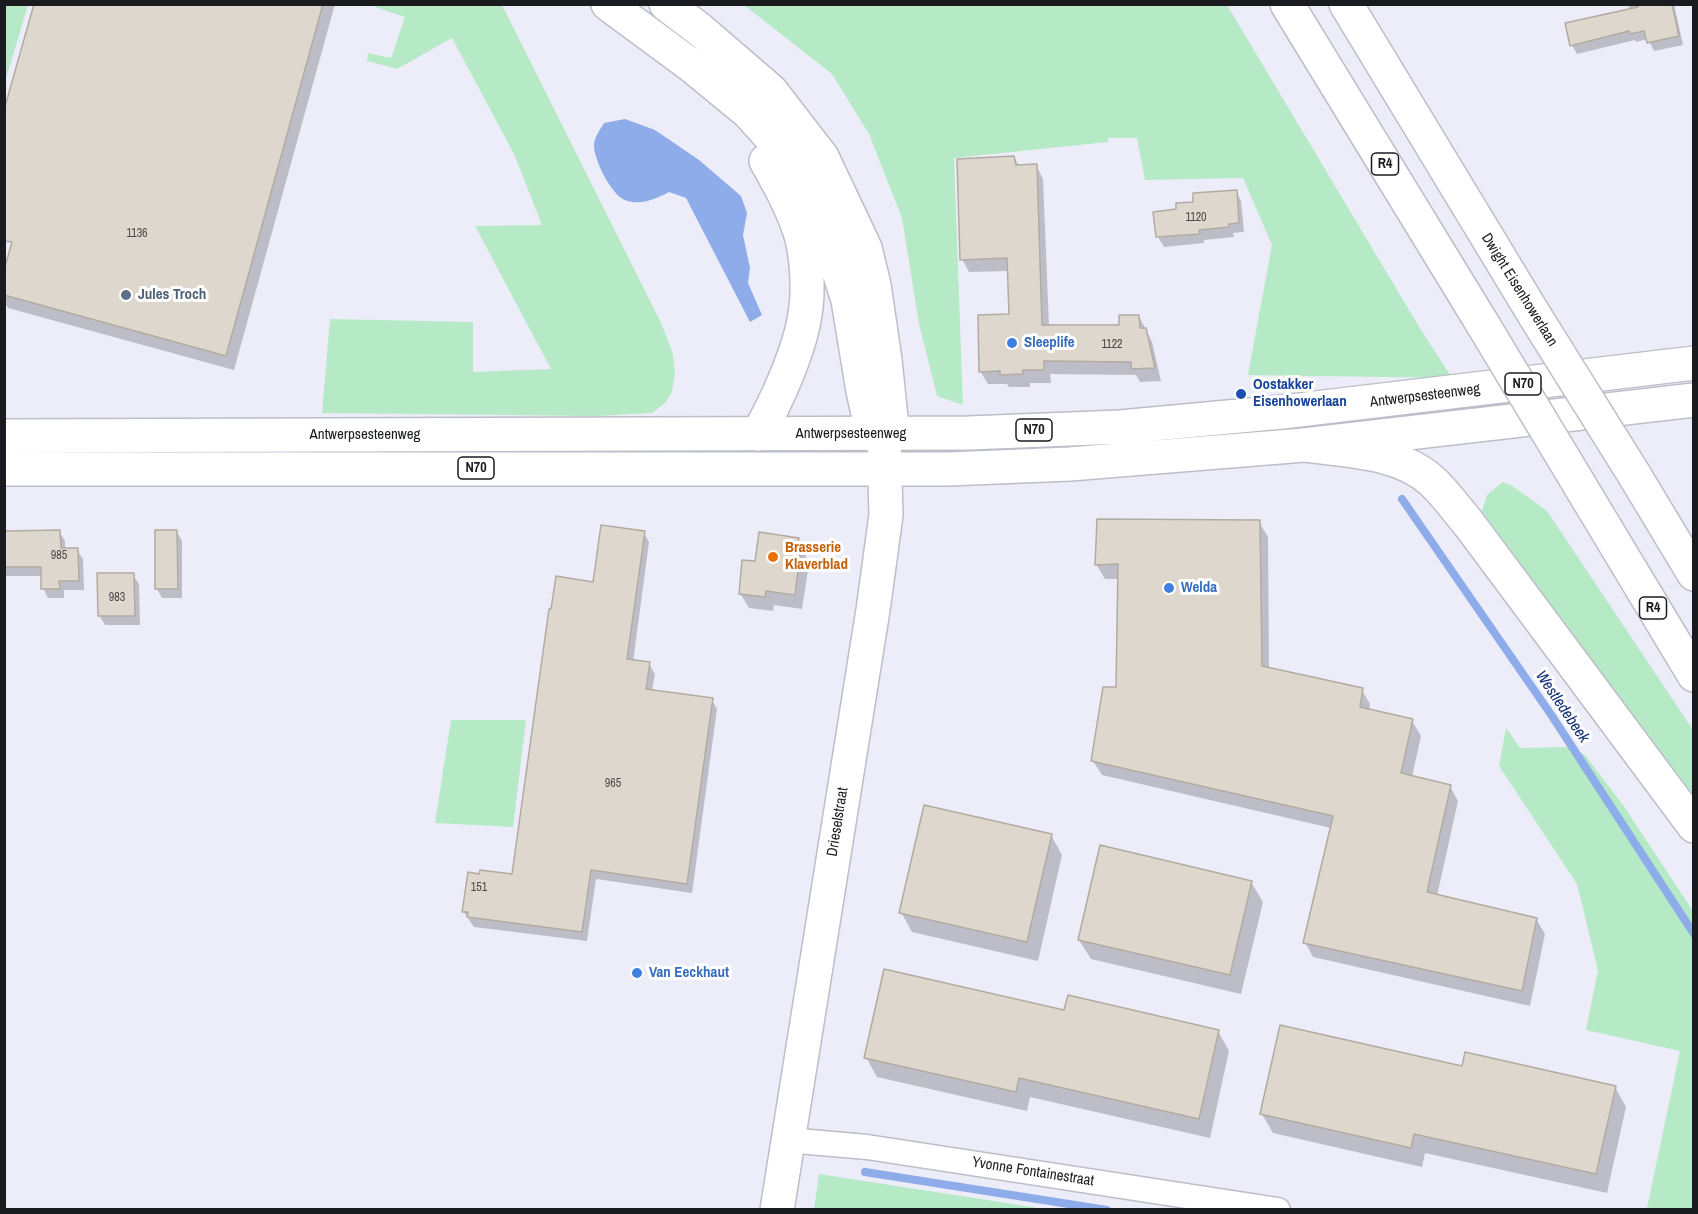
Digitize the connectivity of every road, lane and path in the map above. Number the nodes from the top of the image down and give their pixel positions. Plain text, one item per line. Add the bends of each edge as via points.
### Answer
1 (608, 4) edge
2 (666, 4) edge
3 (1287, 4) edge
4 (1346, 4) edge
5 (1365, 4) edge
6 (1387, 74) junction
7 (748, 112) junction
8 (1694, 363) edge
9 (1694, 400) edge
10 (758, 434) junction
11 (884, 434) junction
12 (310, 435) junction
13 (4, 436) edge
14 (1304, 445) junction
15 (884, 468) junction
16 (4, 469) edge
17 (309, 469) junction
18 (1694, 574) edge
19 (1694, 675) edge
20 (1694, 826) edge
21 (787, 1140) junction
22 (777, 1209) edge
23 (1278, 1209) edge

1 - 7 main road
2 - 11 main road, Drieselstraat via 771,91 822,157 865,248 874,285 891,418
3 - 19 main road, R4, bridge
4 - 6 main road, Dwight Eisenhowerlaan
5 - 6 main road
6 - 18 main road, Dwight Eisenhowerlaan, bridge
7 - 10 main road via 763,156 801,234 806,274 806,314 800,335
7 - 11 main road via 786,154 818,207 848,300 869,417
8 - 11 main road, Antwerpsesteenweg / N70 via 1131,426
9 - 14 main road, N70
10 - 11 main road, Antwerpsesteenweg / N70
10 - 12 main road, Antwerpsesteenweg / N70
11 - 15 main road, Drieselstraat
12 - 13 main road, Antwerpsesteenweg / N70
12 - 17 main road
14 - 15 main road, N70 via 1070,464
14 - 20 main road via 1384,457 1419,471 1433,482 1469,524
15 - 17 main road, N70
15 - 21 main road, Drieselstraat via 885,515 873,610
16 - 17 main road, N70
21 - 22 main road, Drieselstraat
21 - 23 street, Yvonne Fontainestraat via 867,1147

